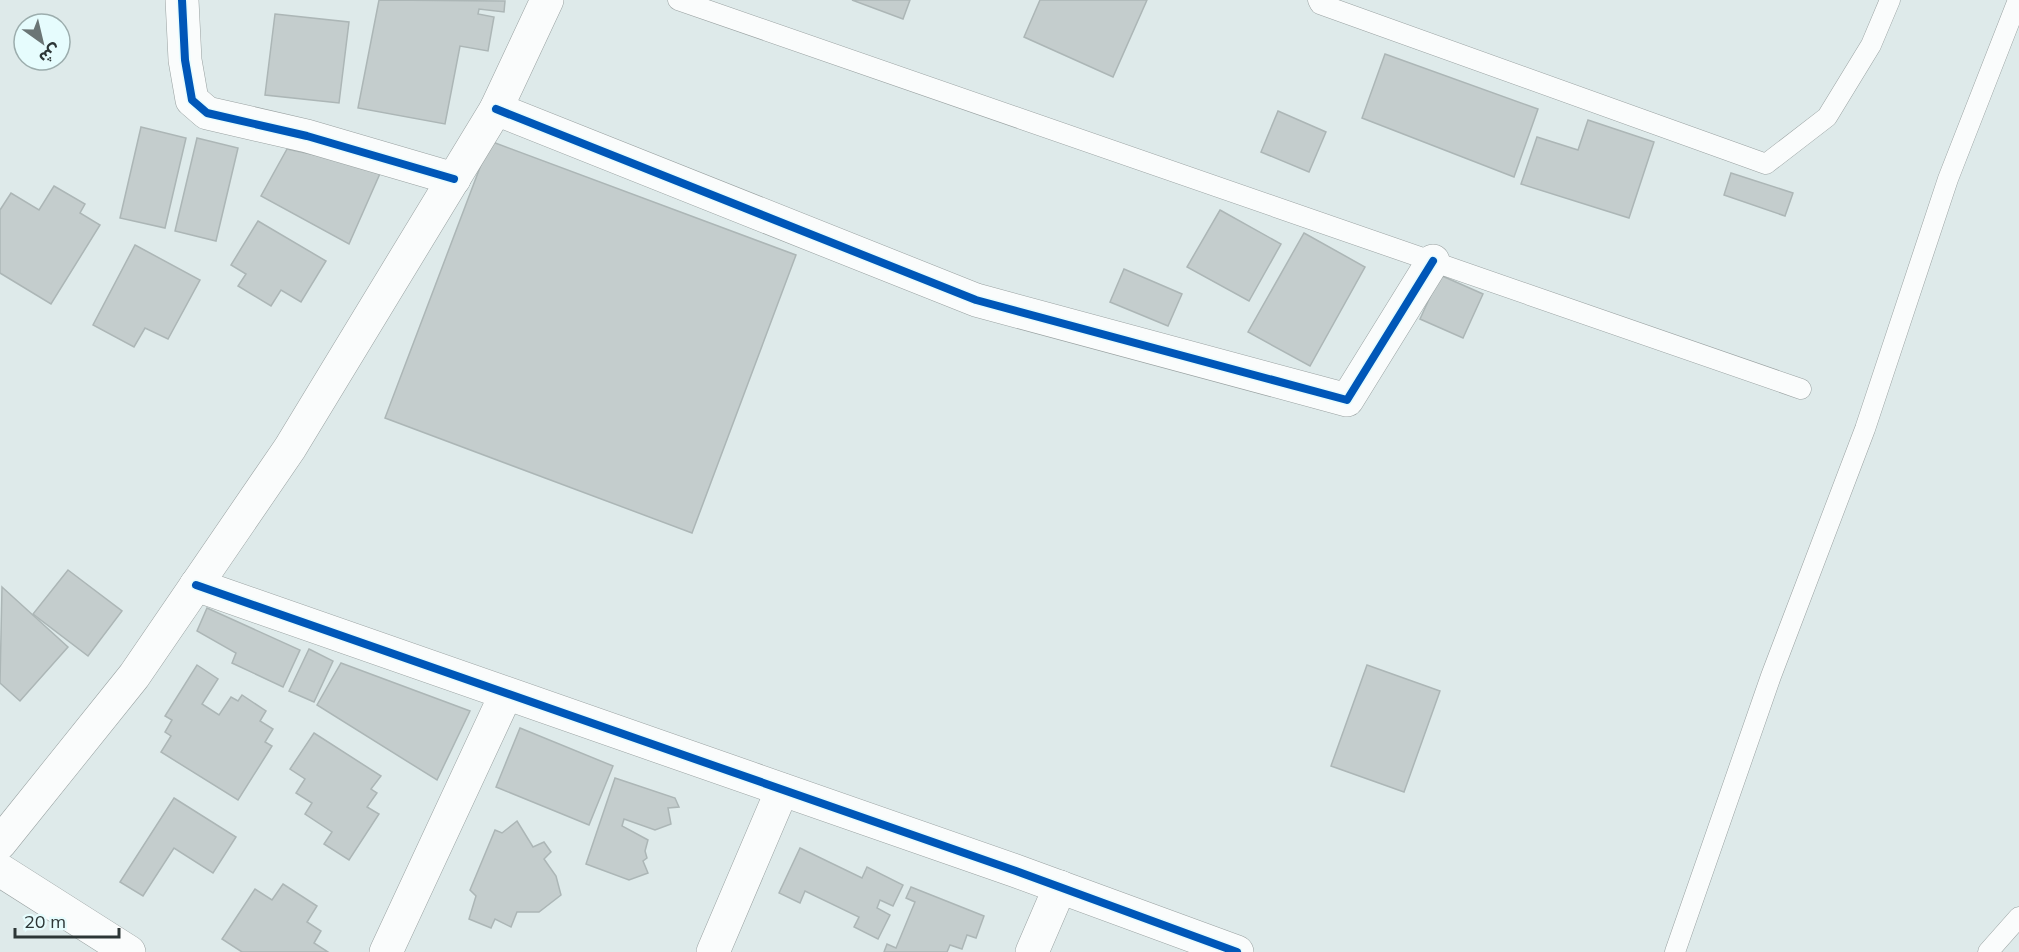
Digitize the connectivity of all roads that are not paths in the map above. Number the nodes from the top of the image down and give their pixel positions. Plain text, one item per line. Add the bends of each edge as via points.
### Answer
1 (182, 0) edge
2 (547, 0) edge
3 (678, 0) edge
4 (1318, 0) edge
5 (1890, 0) edge
6 (2018, 0) edge
7 (496, 109) junction
8 (454, 179) junction
9 (1433, 261) junction
10 (1801, 389) dead end
11 (196, 585) junction
12 (506, 694) junction
13 (782, 790) junction
14 (0, 843) edge
15 (0, 870) edge
16 (1060, 887) junction
17 (2019, 918) edge
18 (1999, 948) edge
19 (129, 952) edge
20 (386, 952) edge
21 (713, 952) edge
22 (1032, 952) edge
23 (1237, 952) edge
24 (1675, 952) edge

1 - 8 street via 192,100 207,112 307,136
2 - 7 street
3 - 9 lane
4 - 5 lane via 1320,4 1766,164 1827,117 1871,45
6 - 24 lane via 1948,179 1865,429 1771,676
7 - 8 street
7 - 9 street via 976,300 1347,399
8 - 11 street via 290,448
9 - 10 lane
11 - 12 street
11 - 14 street via 134,676
12 - 13 street
12 - 20 street
13 - 16 street
13 - 21 street
15 - 19 street
16 - 22 street
16 - 23 street
17 - 18 lane

